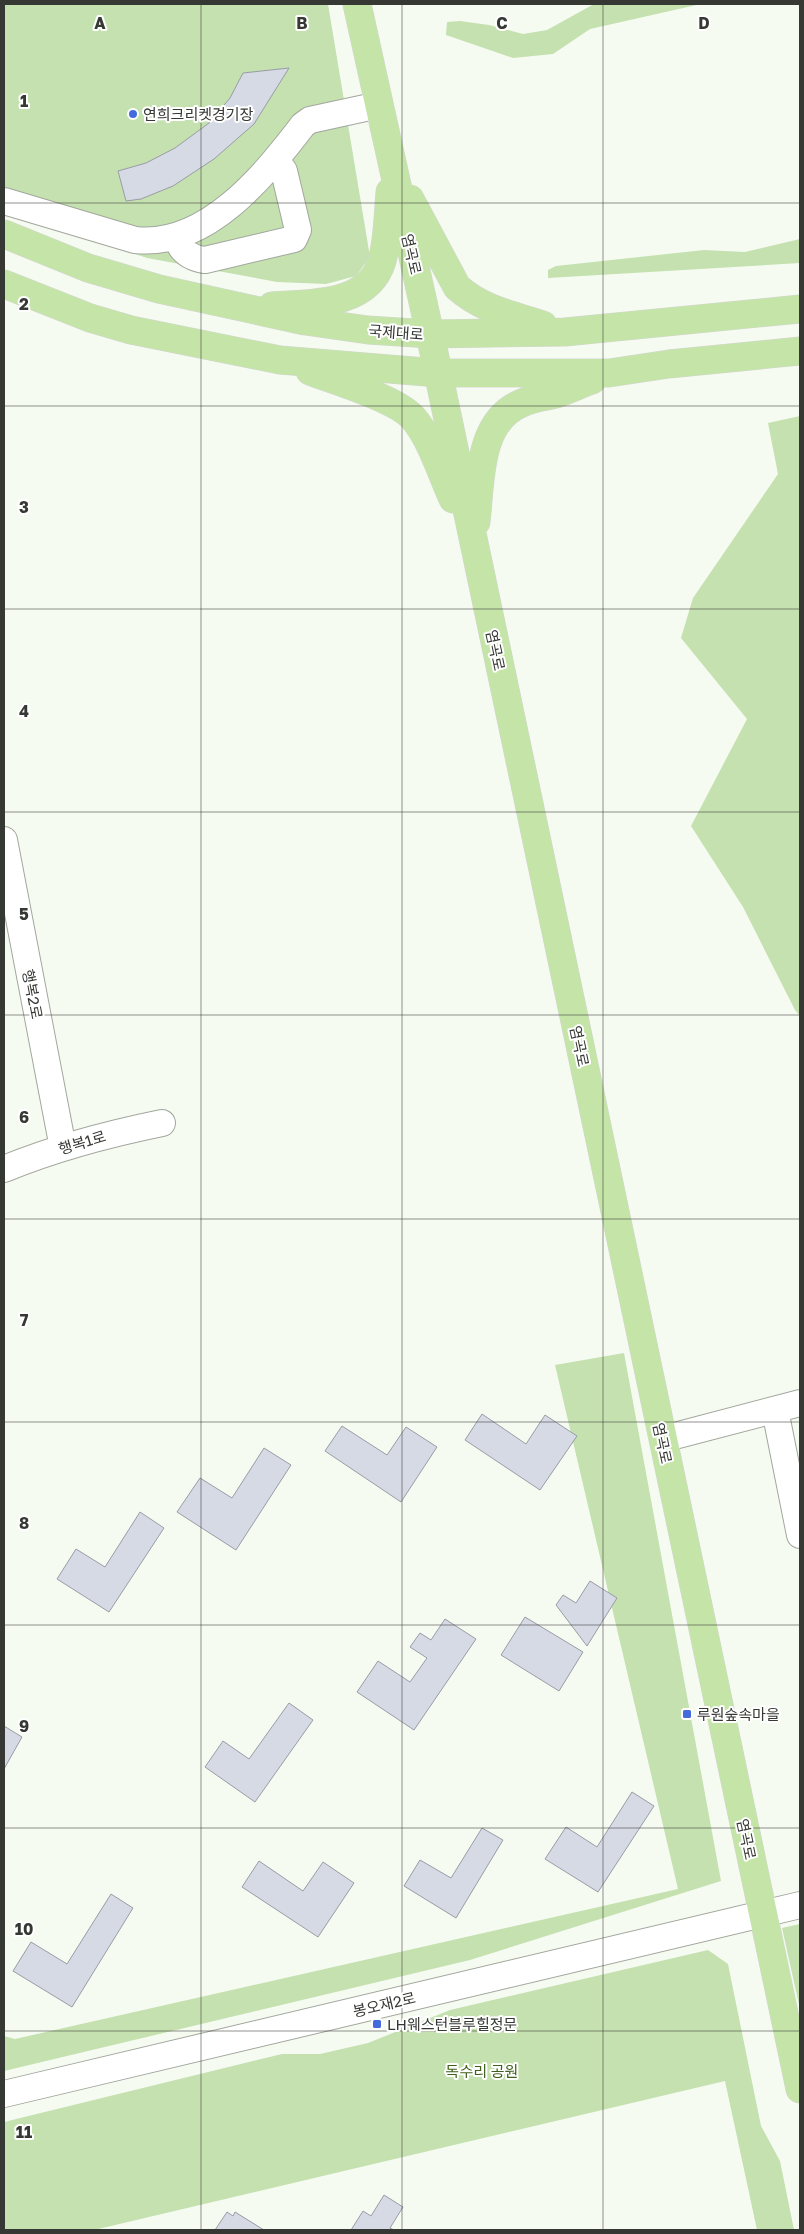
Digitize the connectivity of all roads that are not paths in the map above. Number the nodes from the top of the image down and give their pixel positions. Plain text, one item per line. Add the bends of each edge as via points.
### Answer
1 (357, 4) edge
2 (379, 105) junction
3 (276, 160) junction
4 (392, 166) junction
5 (4, 201) edge
6 (4, 234) edge
7 (176, 237) junction
8 (4, 284) edge
9 (249, 308) junction
10 (800, 309) edge
11 (566, 332) junction
12 (430, 334) junction
13 (800, 351) edge
14 (280, 360) junction
15 (438, 373) junction
16 (609, 373) junction
17 (473, 541) junction
18 (4, 840) edge
19 (162, 1123) dead end
20 (63, 1148) junction
21 (4, 1169) edge
22 (800, 1404) edge
23 (775, 1410) junction
24 (663, 1439) junction
25 (800, 1535) edge
26 (800, 1906) edge
27 (763, 1914) junction
28 (800, 2089) edge
29 (4, 2094) edge

1 - 2 main road, 염곡로
2 - 3 street via 310,120 302,125
2 - 4 main road, 염곡로
3 - 7 street via 241,196 192,230
3 - 7 street via 284,171 298,230 294,239 205,260 194,259 183,251
4 - 9 main road via 382,263 366,287 338,300
4 - 11 main road via 457,287 485,306
4 - 12 main road, 염곡로
5 - 7 street via 134,240 152,242
6 - 9 main road, 국제대로 via 124,279
8 - 14 main road via 90,318 131,330
9 - 12 main road, 국제대로 via 336,326
10 - 11 main road, 국제대로
11 - 12 main road, 국제대로
12 - 15 main road, 염곡로
13 - 16 main road
14 - 15 main road
14 - 17 main road via 397,406 413,417
15 - 16 main road
15 - 17 main road, 염곡로
16 - 17 main road via 555,394 522,402 496,423 486,443
17 - 24 main road, 염곡로
18 - 20 street, 행복2로
19 - 20 street, 행복1로 via 110,1133
20 - 21 street, 행복1로
22 - 23 street
23 - 24 street
23 - 25 street
24 - 27 main road, 염곡로
26 - 27 street, 봉오재2로
27 - 28 main road, 염곡로
27 - 29 street, 봉오재2로

